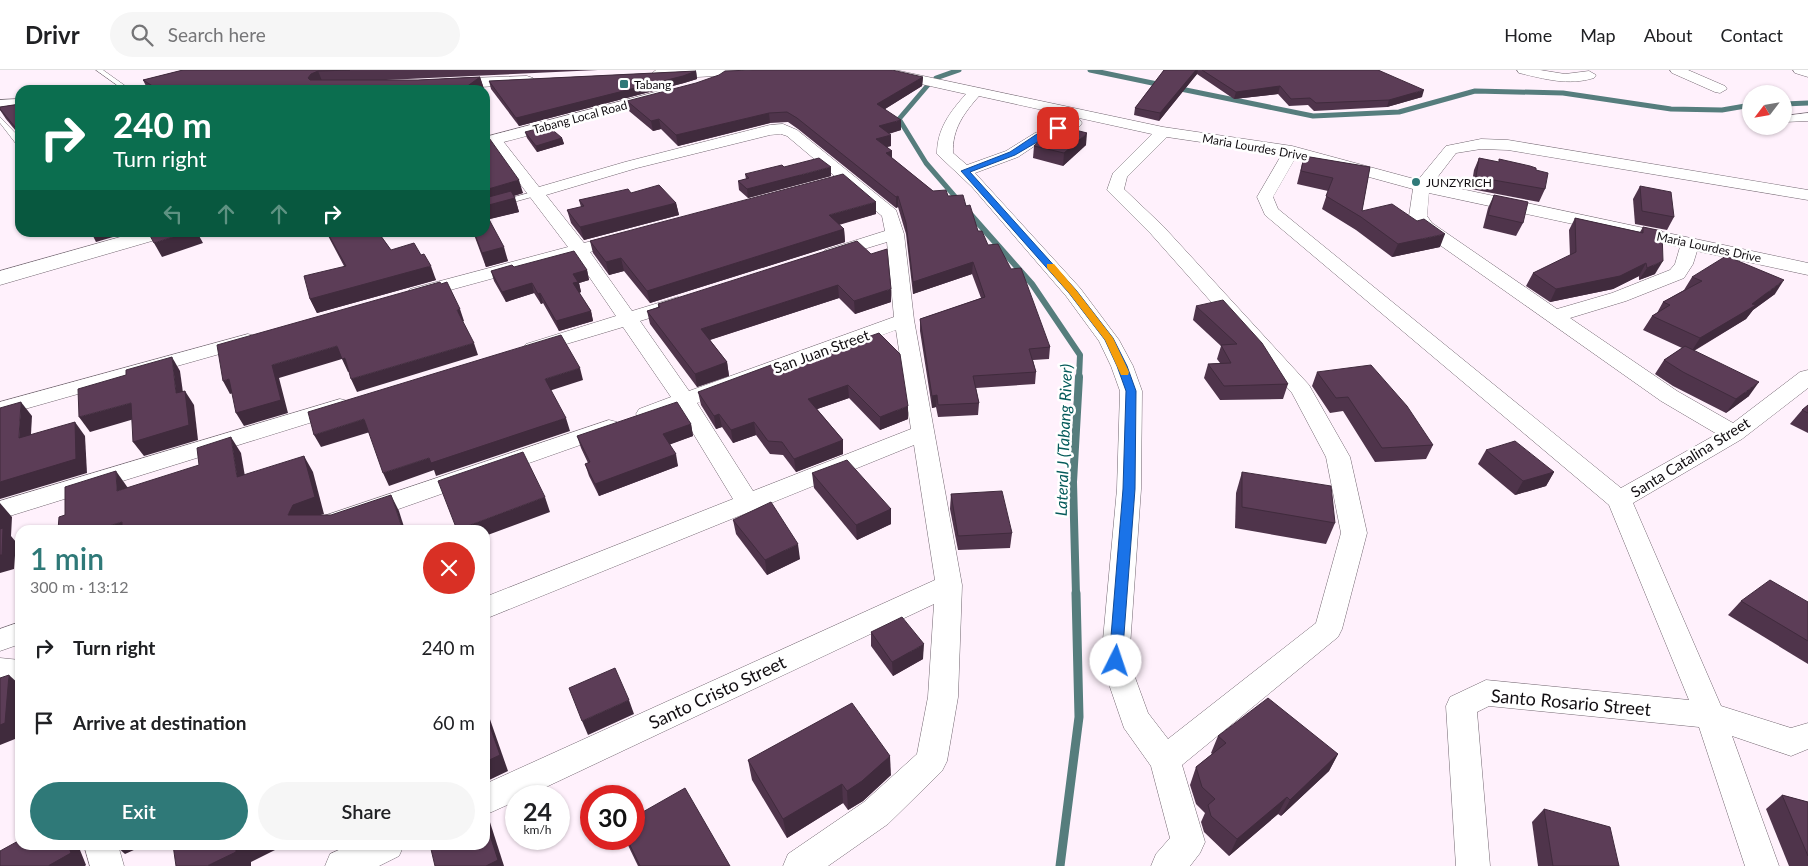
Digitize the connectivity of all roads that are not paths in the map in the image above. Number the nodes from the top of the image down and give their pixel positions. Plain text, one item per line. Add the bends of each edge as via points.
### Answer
1 (99, 70) edge
2 (730, 70) edge
3 (735, 70) edge
4 (876, 70) edge
5 (1524, 70) edge
6 (1579, 70) edge
7 (1677, 70) edge
8 (1800, 70) edge
9 (1808, 73) edge
10 (641, 75) edge
11 (547, 80) edge
12 (690, 80) edge
13 (121, 85) edge
14 (430, 85) edge
15 (1720, 89) dead end
16 (975, 92) junction
17 (15, 104) edge
18 (0, 105) edge
19 (1093, 117) junction
20 (1808, 117) edge
21 (0, 119) edge
22 (1792, 119) edge
23 (1163, 132) junction
24 (15, 137) edge
25 (490, 141) edge
26 (1292, 151) junction
27 (965, 171) junction
28 (848, 178) junction
29 (829, 183) edge
30 (1422, 186) junction
31 (536, 194) junction
32 (1808, 195) edge
33 (490, 207) edge
34 (636, 234) edge
35 (895, 234) junction
36 (144, 237) edge
37 (1690, 243) junction
38 (579, 249) junction
39 (812, 260) edge
40 (1808, 269) edge
41 (0, 278) edge
42 (398, 299) edge
43 (692, 299) edge
44 (1554, 316) junction
45 (628, 319) junction
46 (904, 320) junction
47 (264, 335) edge
48 (514, 354) edge
49 (1808, 377) edge
50 (363, 400) edge
51 (685, 401) junction
52 (0, 409) edge
53 (923, 433) junction
54 (1734, 434) junction
55 (1619, 500) junction
56 (747, 502) junction
57 (0, 510) edge
58 (326, 525) edge
59 (949, 585) junction
60 (490, 606) edge
61 (15, 635) edge
62 (0, 640) edge
63 (0, 670) edge
64 (15, 672) edge
65 (1710, 714) junction
66 (1808, 736) edge
67 (1165, 760) junction
68 (490, 798) edge
69 (102, 850) edge
70 (377, 850) edge
71 (107, 866) edge
72 (342, 866) edge
73 (800, 866) edge
74 (1168, 866) edge
75 (1473, 866) edge
76 (1762, 866) edge

1 - 13 lane
2 - 3 main road
2 - 12 main road, Tabang Local Road via 714,80
4 - 16 street, Maria Lourdes Drive
5 - 6 street via 1578,79 1589,76
7 - 15 street
8 - 9 street
10 - 12 main road
11 - 14 main road
12 - 25 main road, Tabang Local Road
16 - 19 street, Maria Lourdes Drive
16 - 27 street via 958,111 943,140 945,154
17 - 18 main road
19 - 23 street, Maria Lourdes Drive
19 - 27 street via 1058,128 1012,154
20 - 22 street
21 - 24 lane
23 - 26 street, Maria Lourdes Drive
23 - 67 street via 1119,176 1115,190 1157,230 1301,390 1338,457 1354,533 1328,629
25 - 31 street
26 - 30 street, Maria Lourdes Drive
26 - 55 street via 1265,197 1271,211
27 - 67 street via 1073,292 1109,340 1131,391 1129,489 1116,661 1135,719
28 - 29 street
28 - 31 street via 783,129 631,165
28 - 35 street via 890,214
30 - 32 street via 1450,149 1481,144 1508,145
30 - 37 street, Maria Lourdes Drive
30 - 44 street via 1418,216 1426,227
31 - 33 lane
31 - 38 street
34 - 38 street
35 - 39 street
35 - 46 street
36 - 41 main road
37 - 40 street, Maria Lourdes Drive
37 - 44 street via 1684,264 1677,274 1619,297
38 - 42 street
38 - 45 street
43 - 45 street
44 - 54 street via 1669,396
45 - 48 street
45 - 51 street
46 - 51 street, San Juan Street
46 - 53 street
47 - 52 street
49 - 54 street, Santa Catalina Street
50 - 57 street
51 - 56 street
51 - 58 street, San Juan Street
53 - 56 street
53 - 59 street
54 - 55 street, Santa Catalina Street
55 - 65 street
56 - 60 street
59 - 68 street, Santo Cristo Street
59 - 73 street via 943,697 930,761 876,813
61 - 62 street
63 - 64 street
65 - 66 street, Santo Rosario Street via 1791,742
65 - 75 street, Santo Rosario Street via 1486,693 1460,706
65 - 76 street
67 - 74 street via 1188,842
69 - 71 street
70 - 72 street

